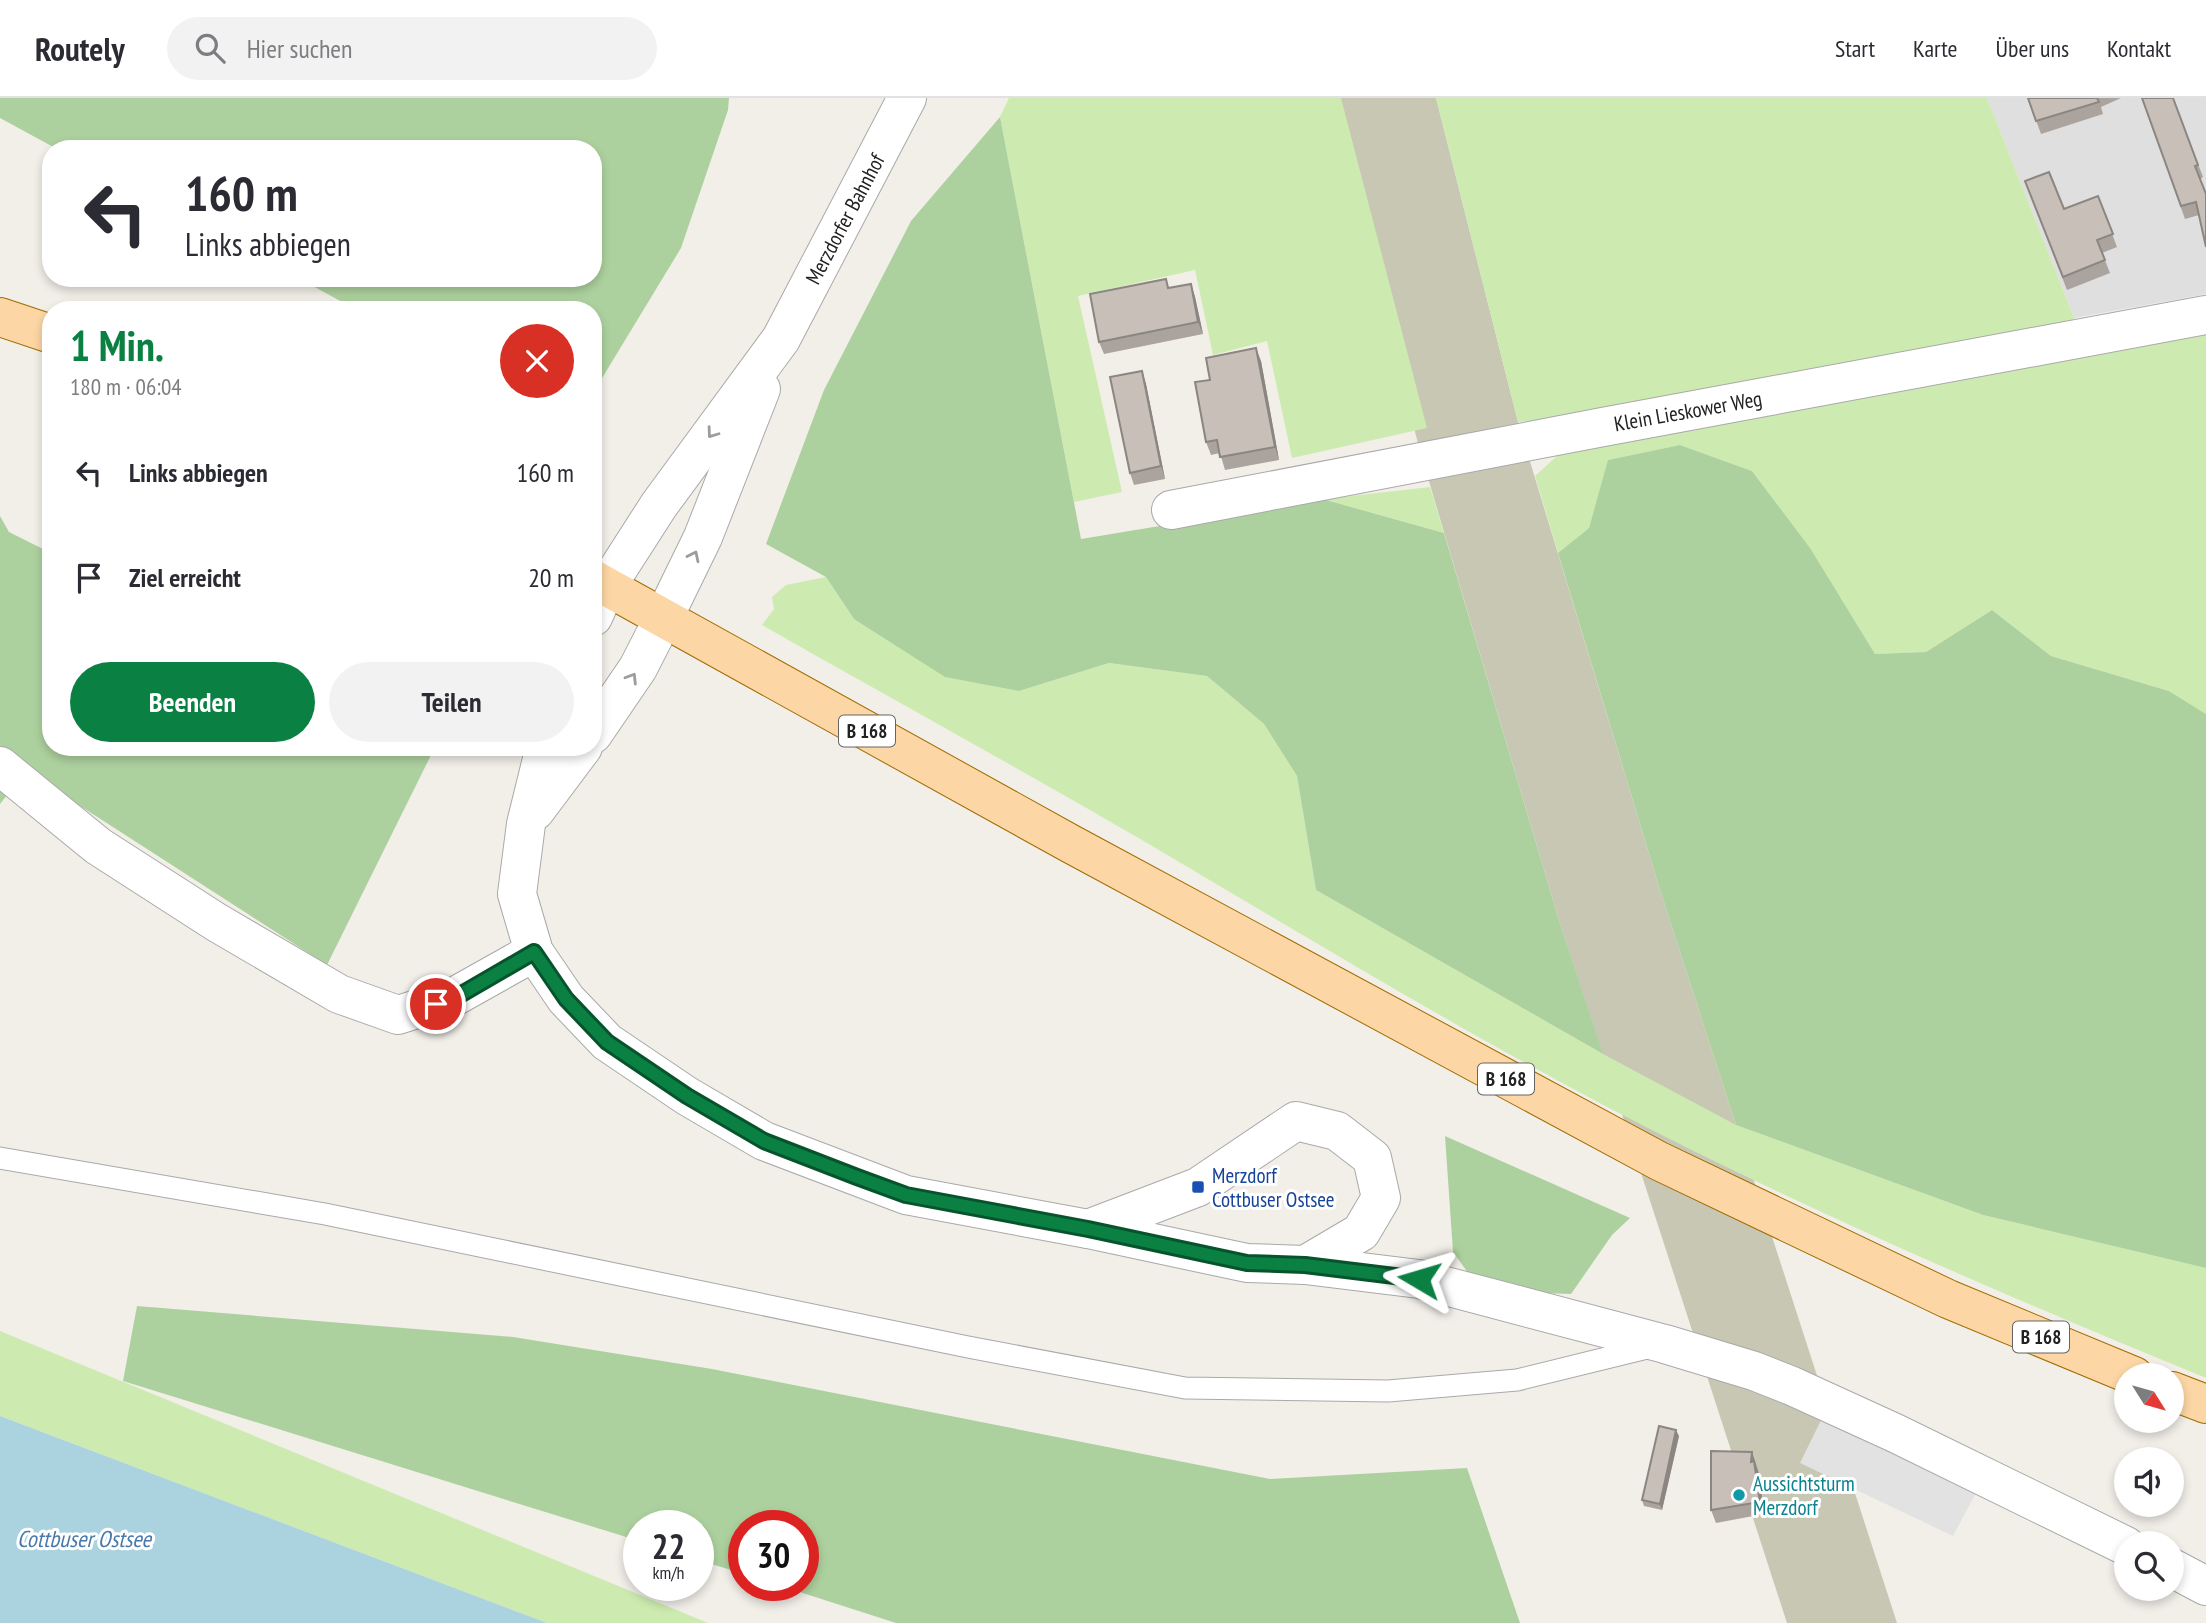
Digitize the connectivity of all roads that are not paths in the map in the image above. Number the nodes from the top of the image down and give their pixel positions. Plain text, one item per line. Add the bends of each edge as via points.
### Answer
1 (907, 98) edge
2 (2206, 315) edge
3 (0, 317) edge
4 (42, 331) edge
5 (781, 339) junction
6 (1171, 510) dead end
7 (602, 588) edge
8 (602, 595) edge
9 (664, 617) junction
10 (602, 721) edge
11 (543, 756) edge
12 (576, 756) edge
13 (0, 766) edge
14 (526, 824) junction
15 (534, 952) junction
16 (0, 1158) edge
17 (1088, 1229) junction
18 (1305, 1265) junction
19 (1665, 1344) junction
20 (2114, 1368) edge
21 (2184, 1396) edge
22 (2206, 1404) edge
23 (2114, 1540) edge
24 (2184, 1575) edge
25 (2206, 1586) edge

1 - 5 street, Merzdorfer Bahnhof
2 - 6 street, Klein Lieskower Weg
3 - 4 main road
5 -> 7 street
9 -> 5 street via 704,537
8 - 9 main road, B 168
10 -> 9 street via 638,668
9 - 20 main road, B 168 via 1070,844 1659,1161 1948,1299
11 - 14 street
12 - 14 street
13 - 15 street via 98,845 216,922 339,994 398,1016 453,999
14 - 15 street via 517,894
15 - 17 street via 566,999 607,1042 764,1141 906,1195
16 - 19 lane via 326,1214 1185,1388 1388,1391 1517,1380
17 - 18 street via 1247,1263
17 - 18 street via 1198,1186 1296,1121 1337,1130 1372,1158 1381,1198 1361,1232
18 - 19 street via 1419,1279
19 - 23 street via 1792,1386
21 - 22 main road
24 - 25 street

